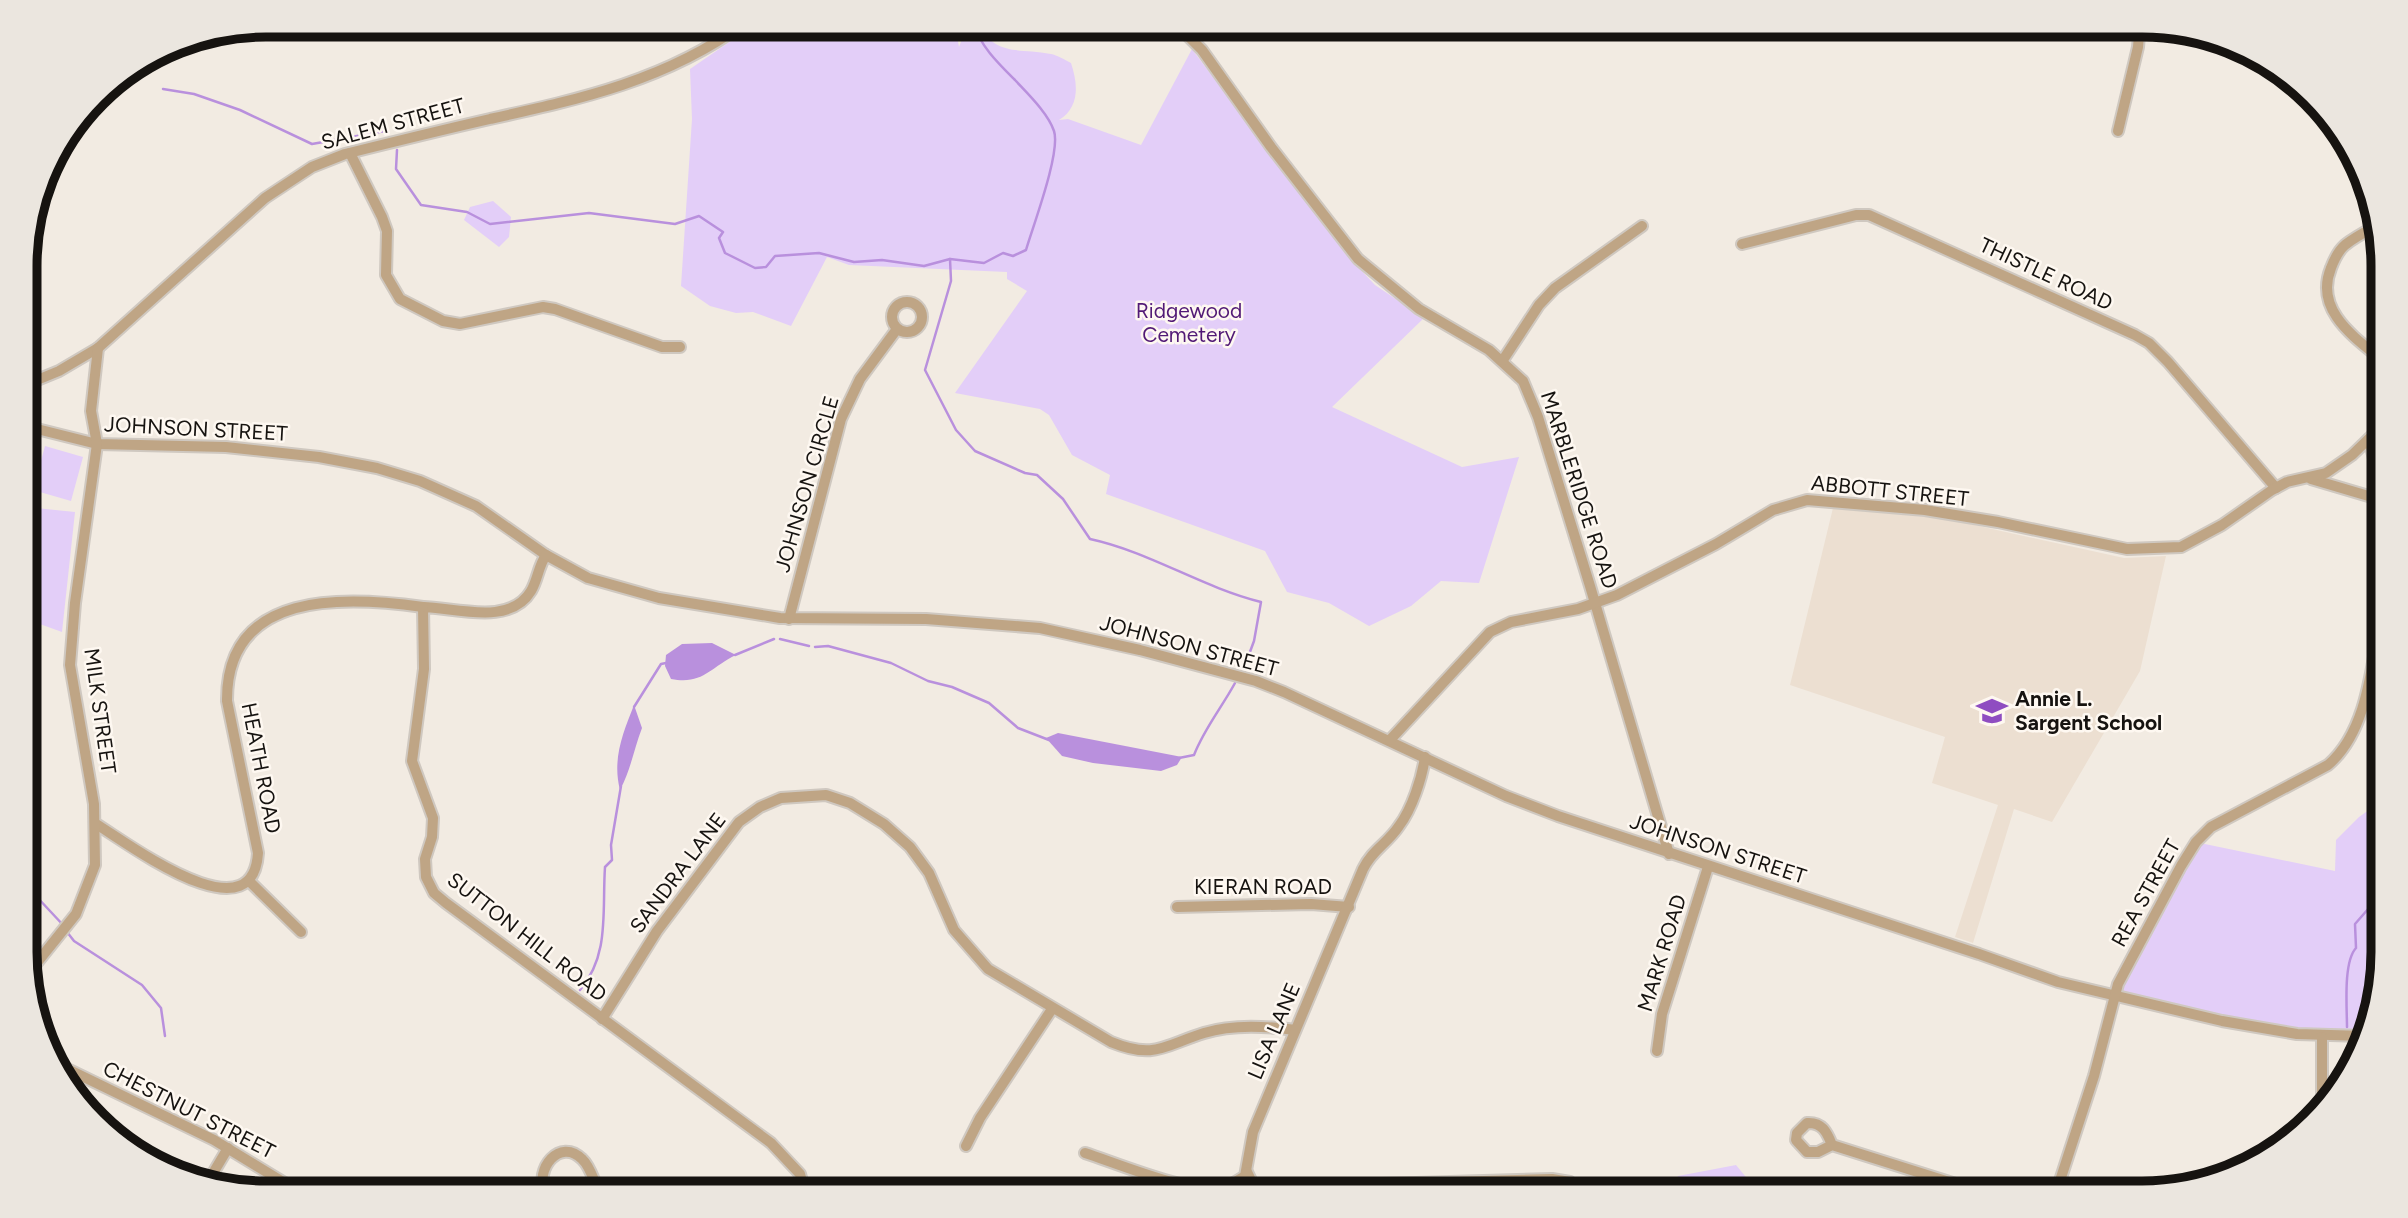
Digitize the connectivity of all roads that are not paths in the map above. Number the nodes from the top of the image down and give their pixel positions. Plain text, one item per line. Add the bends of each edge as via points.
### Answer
1 (726, 37) edge
2 (1189, 37) edge
3 (2137, 37) edge
4 (2118, 131) dead end
5 (350, 153) junction
6 (1643, 226) dead end
7 (2368, 232) edge
8 (1742, 244) dead end
9 (897, 329) dead end
10 (680, 346) dead end
11 (98, 348) junction
12 (2371, 351) edge
13 (1503, 360) junction
14 (37, 380) edge
15 (37, 429) edge
16 (2369, 439) joint
17 (97, 444) junction
18 (2371, 447) edge
19 (2307, 478) junction
20 (2276, 488) junction
21 (2371, 496) edge
22 (546, 555) junction
23 (1595, 602) junction
24 (423, 607) junction
25 (789, 619) junction
26 (2371, 664) edge
27 (1390, 740) junction
28 (1425, 757) junction
29 (96, 824) junction
30 (1669, 854) junction
31 (1709, 867) junction
32 (249, 881) junction
33 (1177, 907) dead end
34 (1349, 907) junction
35 (301, 932) dead end
36 (38, 962) edge
37 (2115, 996) junction
38 (1052, 1009) junction
39 (602, 1019) junction
40 (1295, 1030) junction
41 (2355, 1036) edge
42 (2322, 1037) junction
43 (1657, 1051) dead end
44 (70, 1071) edge
45 (2322, 1093) edge
46 (1832, 1145) dead end
47 (965, 1146) dead end
48 (228, 1147) junction
49 (1085, 1153) dead end
50 (1247, 1172) junction
51 (212, 1174) edge
52 (281, 1181) edge
53 (541, 1181) edge
54 (594, 1181) edge
55 (801, 1181) edge
56 (1176, 1181) edge
57 (1234, 1181) edge
58 (1251, 1181) edge
59 (1467, 1181) edge
60 (1566, 1181) edge
61 (1946, 1181) edge
62 (2060, 1181) edge

1 - 5 street, SALEM STREET via 654,76
2 - 13 street, MARBLERIDGE ROAD via 1358,259 1400,296
3 - 4 street
5 - 10 street via 387,231 386,275 400,299 443,321 460,324 543,307 555,309 662,347
5 - 11 street, SALEM STREET via 312,167 265,198
6 - 13 street via 1555,288
7 - 12 street via 2340,251 2326,290 2335,316
8 - 20 street, THISTLE ROAD via 1869,215 2135,335 2168,362
9 - 25 street, JOHNSON CIRCLE via 860,379 841,419
11 - 14 street, SALEM STREET
11 - 17 street, MILK STREET via 91,411
13 - 23 street, MARBLERIDGE ROAD via 1530,395
15 - 17 street, JOHNSON STREET
16 - 18 street
16 - 19 street, ABBOTT STREET via 2326,473
17 - 22 street, JOHNSON STREET via 226,447 377,468 476,506
17 - 29 street, MILK STREET via 70,665
19 - 20 street, ABBOTT STREET
19 - 21 street
20 - 23 street, ABBOTT STREET via 2181,547 2154,550 2099,545 1925,510 1807,500 1773,510 1678,564
22 - 24 street via 522,603 507,611
22 - 25 street, JOHNSON STREET via 588,578 624,590
23 - 27 street, ABBOTT STREET via 1511,622 1490,632
23 - 30 street, MARBLERIDGE ROAD
24 - 32 street, HEATH ROAD via 361,601 294,607 266,621 236,655 227,681 227,701 258,853
24 - 39 street, SUTTON HILL ROAD via 424,669 412,761 433,818 424,868 430,886 446,903
25 - 27 street, JOHNSON STREET via 926,619 1048,630 1256,681
26 - 37 street, REA STREET via 2349,742 2328,765 2221,820 2200,837 2180,866
27 - 28 street, JOHNSON STREET
28 - 30 street, JOHNSON STREET via 1538,809
28 - 34 street, LISA LANE via 1404,819 1370,855
29 - 32 street via 198,883 225,890
29 - 36 street, MILK STREET via 92,876 66,929
30 - 31 street, JOHNSON STREET
31 - 37 street, JOHNSON STREET via 2044,978
31 - 43 street, MARK ROAD via 1662,1014
32 - 35 street
33 - 34 street, KIERAN ROAD
34 - 40 street, LISA LANE
37 - 42 street, JOHNSON STREET via 2256,1028
37 - 62 street, REA STREET
38 - 39 street, SANDRA LANE via 1000,979 971,953 954,930 921,860 898,836 837,797 807,794 770,802 739,822 649,942
38 - 40 street, SANDRA LANE via 1111,1042 1146,1051 1170,1048 1221,1030
38 - 47 street
39 - 55 street, SUTTON HILL ROAD via 783,1152
40 - 50 street, LISA LANE via 1253,1132
41 - 42 street, JOHNSON STREET
42 - 45 street
44 - 48 street, CHESTNUT STREET
46 - 61 street
48 - 51 street
48 - 52 street, CHESTNUT STREET
49 - 56 street
50 - 57 street
50 - 58 street
53 - 54 street via 546,1164 557,1154 568,1153 585,1162
59 - 60 street

